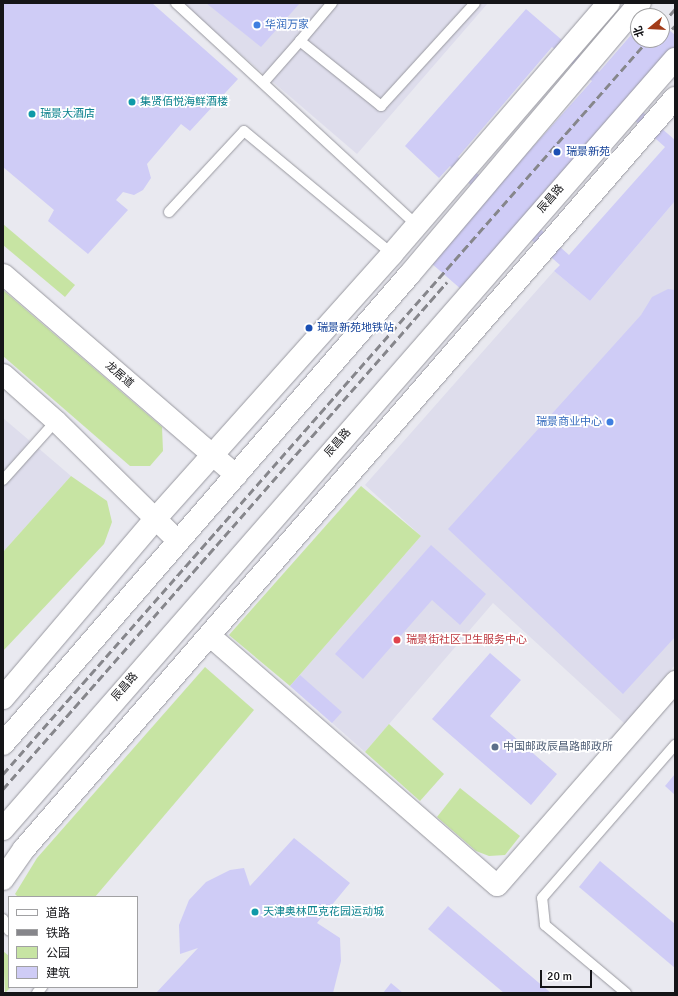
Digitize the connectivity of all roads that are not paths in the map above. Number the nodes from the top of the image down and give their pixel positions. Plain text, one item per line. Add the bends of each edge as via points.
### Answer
1 (176, 3) edge
2 (332, 3) edge
3 (474, 3) edge
4 (610, 3) edge
5 (640, 3) edge
6 (300, 41) junction
7 (675, 59) edge
8 (264, 82) junction
9 (675, 98) edge
10 (169, 212) dead end
11 (417, 225) junction
12 (392, 254) junction
13 (3, 274) edge
14 (3, 374) edge
15 (56, 421) junction
16 (212, 454) junction
17 (236, 475) junction
18 (3, 480) edge
19 (156, 517) junction
20 (177, 540) junction
21 (209, 635) junction
22 (675, 681) edge
23 (3, 698) edge
24 (3, 744) edge
25 (675, 745) edge
26 (3, 829) edge
27 (3, 879) edge
28 (3, 919) edge
29 (6, 929) edge
30 (626, 993) edge

1 - 8 lane
2 - 6 lane
3 - 6 lane via 381,106
4 - 11 main road
5 - 17 main road
6 - 8 lane
7 - 26 main road, 辰昌路
8 - 11 lane
9 - 21 main road
10 - 12 lane via 244,131
11 - 12 main road
12 - 16 main road
13 - 16 street, 龙居道
14 - 15 street
15 - 18 lane
15 - 19 street
16 - 17 street, 龙居道
16 - 19 main road
17 - 20 main road
19 - 20 street
19 - 23 main road
20 - 24 main road
21 - 22 street via 497,885
21 - 27 main road via 24,849
25 - 30 lane via 542,898 545,924
28 - 29 lane

